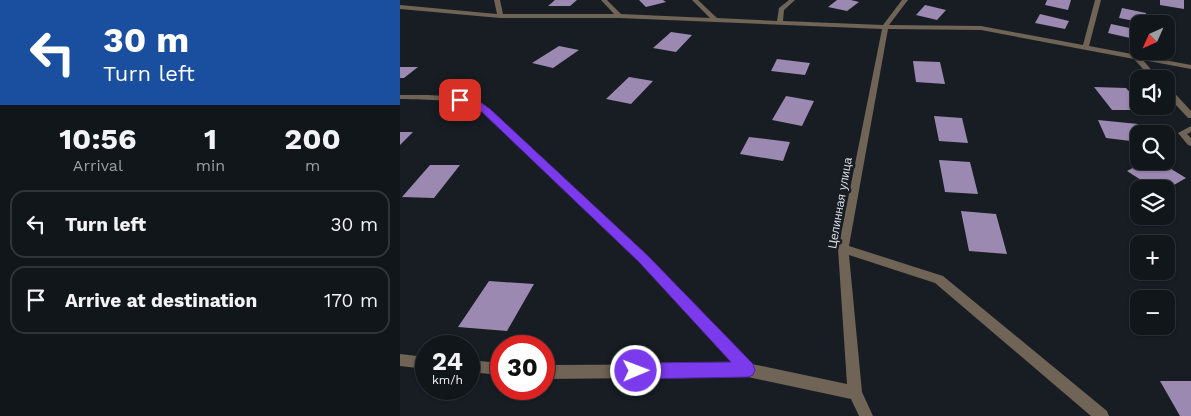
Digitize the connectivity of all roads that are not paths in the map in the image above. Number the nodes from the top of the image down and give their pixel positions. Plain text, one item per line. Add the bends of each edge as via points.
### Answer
1 (496, 0) edge
2 (604, 0) edge
3 (695, 0) edge
4 (792, 0) edge
5 (905, 0) edge
6 (1098, 0) edge
7 (400, 7) edge
8 (500, 16) junction
9 (619, 16) junction
10 (715, 20) junction
11 (780, 23) junction
12 (884, 27) junction
13 (1084, 48) junction
14 (1130, 56) edge
15 (1139, 60) edge
16 (1152, 60) edge
17 (1191, 67) edge
18 (1148, 70) edge
19 (400, 97) edge
20 (1175, 99) edge
21 (1191, 116) edge
22 (1191, 129) edge
23 (1191, 143) edge
24 (843, 249) junction
25 (400, 360) edge
26 (415, 362) edge
27 (748, 370) junction
28 (555, 372) edge
29 (855, 393) junction
30 (866, 416) edge
31 (1102, 416) edge

1 - 8 street
2 - 9 street
3 - 10 street
4 - 11 street via 781,9
5 - 12 street, Целинная улица
6 - 13 street
7 - 8 street
8 - 9 street
9 - 10 street
10 - 11 street
11 - 12 street
12 - 13 street via 981,28
12 - 24 street, Целинная улица
13 - 14 street
15 - 18 street
16 - 17 street
19 - 27 street via 460,100 477,104 487,111 643,258
20 - 21 street
22 - 23 street via 1182,133
24 - 29 street, Целинная улица
24 - 31 street via 939,279
25 - 26 street
27 - 28 street
27 - 29 street
29 - 30 street, Целинная улица

